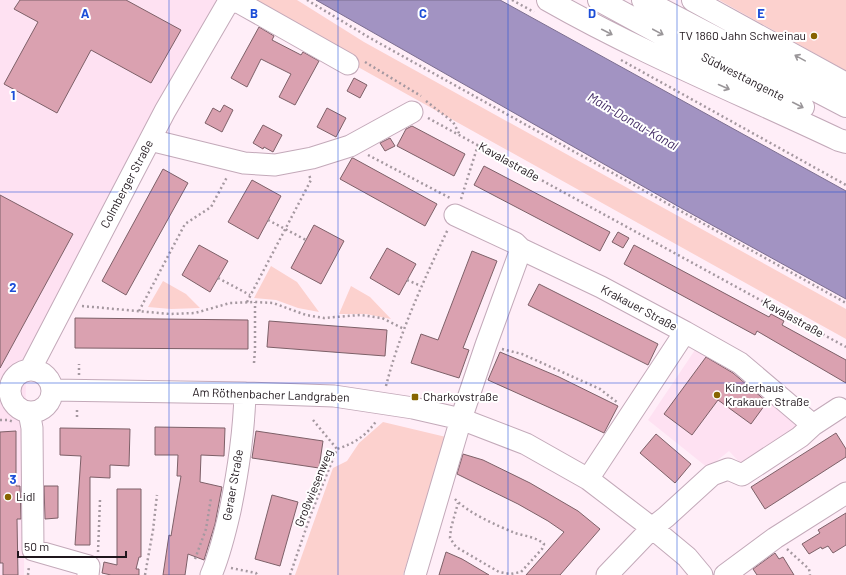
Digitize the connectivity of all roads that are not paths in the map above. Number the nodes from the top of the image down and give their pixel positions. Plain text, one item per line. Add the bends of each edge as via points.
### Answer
1 (229, 0) edge
2 (599, 0) edge
3 (643, 0) edge
4 (693, 0) edge
5 (544, 8) edge
6 (348, 64) dead end
7 (846, 84) edge
8 (846, 106) edge
9 (412, 112) road end
10 (846, 130) edge
11 (150, 140) junction
12 (846, 142) edge
13 (457, 209) road end
14 (521, 249) junction
15 (685, 332) junction
16 (30, 370) junction
17 (52, 390) junction
18 (245, 393) junction
19 (10, 397) edge
20 (839, 408) dead end
21 (460, 419) junction
22 (813, 425) junction
23 (588, 478) junction
24 (846, 493) edge
25 (652, 528) junction
26 (89, 570) edge
27 (213, 570) edge
28 (415, 575) edge
29 (607, 575) edge
30 (702, 575) edge
31 (725, 575) edge

1 - 6 street
1 - 11 street, Colmberger Straße
2 -> 10 highway, Südwesttangente
3 - 8 highway, Südwesttangente
7 -> 4 highway
5 -> 12 highway via 577,16 640,48
9 - 11 street via 350,146 276,165 244,163
11 - 16 street, Colmberger Straße
13 - 14 street, Krakauer Straße
14 - 15 street, Krakauer Straße via 601,287
14 - 21 street
15 - 22 street via 740,363
15 - 23 street, Krakauer Straße
16 - 17 street via 45,375
16 - 19 street via 18,373
17 - 18 street, Am Röthenbacher Landgraben
17 - 19 street via 46,406 35,412
18 - 21 street, Am Röthenbacher Landgraben via 334,396 413,408
18 - 27 street, Geraer Straße via 234,489
19 - 26 street via 32,428 33,550
20 - 22 street
21 - 23 street, Am Röthenbacher Landgraben via 526,444
21 - 28 street
22 - 25 street via 800,437 742,475 728,469 712,475
23 - 25 street, Am Röthenbacher Landgraben
24 - 31 street via 775,538
25 - 29 street
25 - 30 street, Am Röthenbacher Landgraben via 687,557

